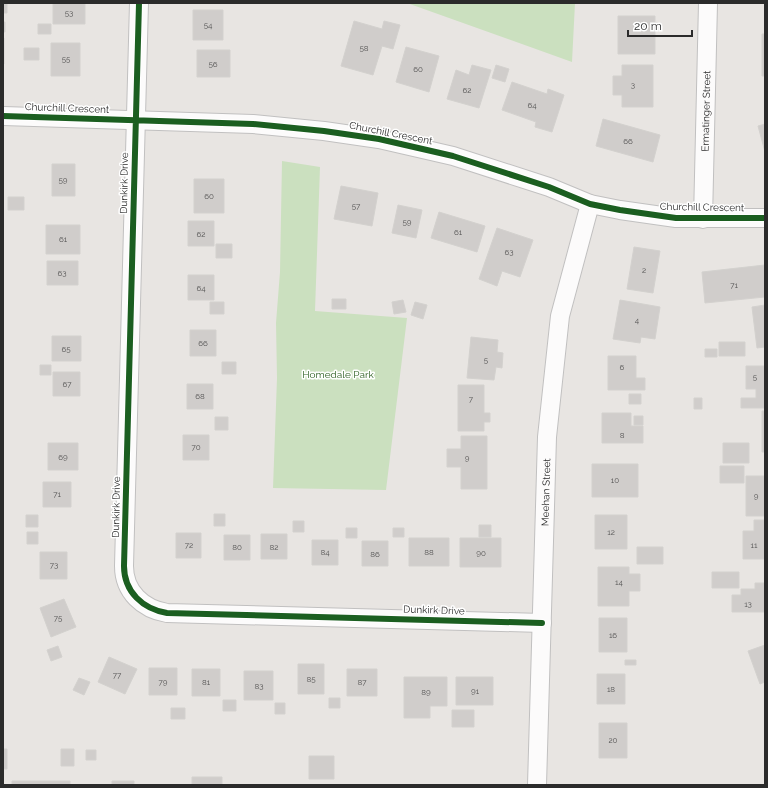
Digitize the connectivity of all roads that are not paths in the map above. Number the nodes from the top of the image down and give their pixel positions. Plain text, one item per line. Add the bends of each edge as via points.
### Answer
1 (139, 3) edge
2 (708, 3) edge
3 (3, 116) edge
4 (136, 120) junction
5 (590, 204) junction
6 (765, 218) edge
7 (703, 219) junction
8 (542, 623) junction
9 (537, 785) edge

1 - 4 street, Dunkirk Drive
2 - 7 street, Ermatinger Street
3 - 4 street, Churchill Crescent
4 - 5 street, Churchill Crescent via 253,124 379,139 481,164
4 - 8 street, Dunkirk Drive via 124,570 128,585 136,598 149,608 167,613
5 - 7 street, Churchill Crescent via 649,216
5 - 8 street, Meehan Street via 566,290 556,342 548,437
6 - 7 street, Churchill Crescent
8 - 9 street, Meehan Street

